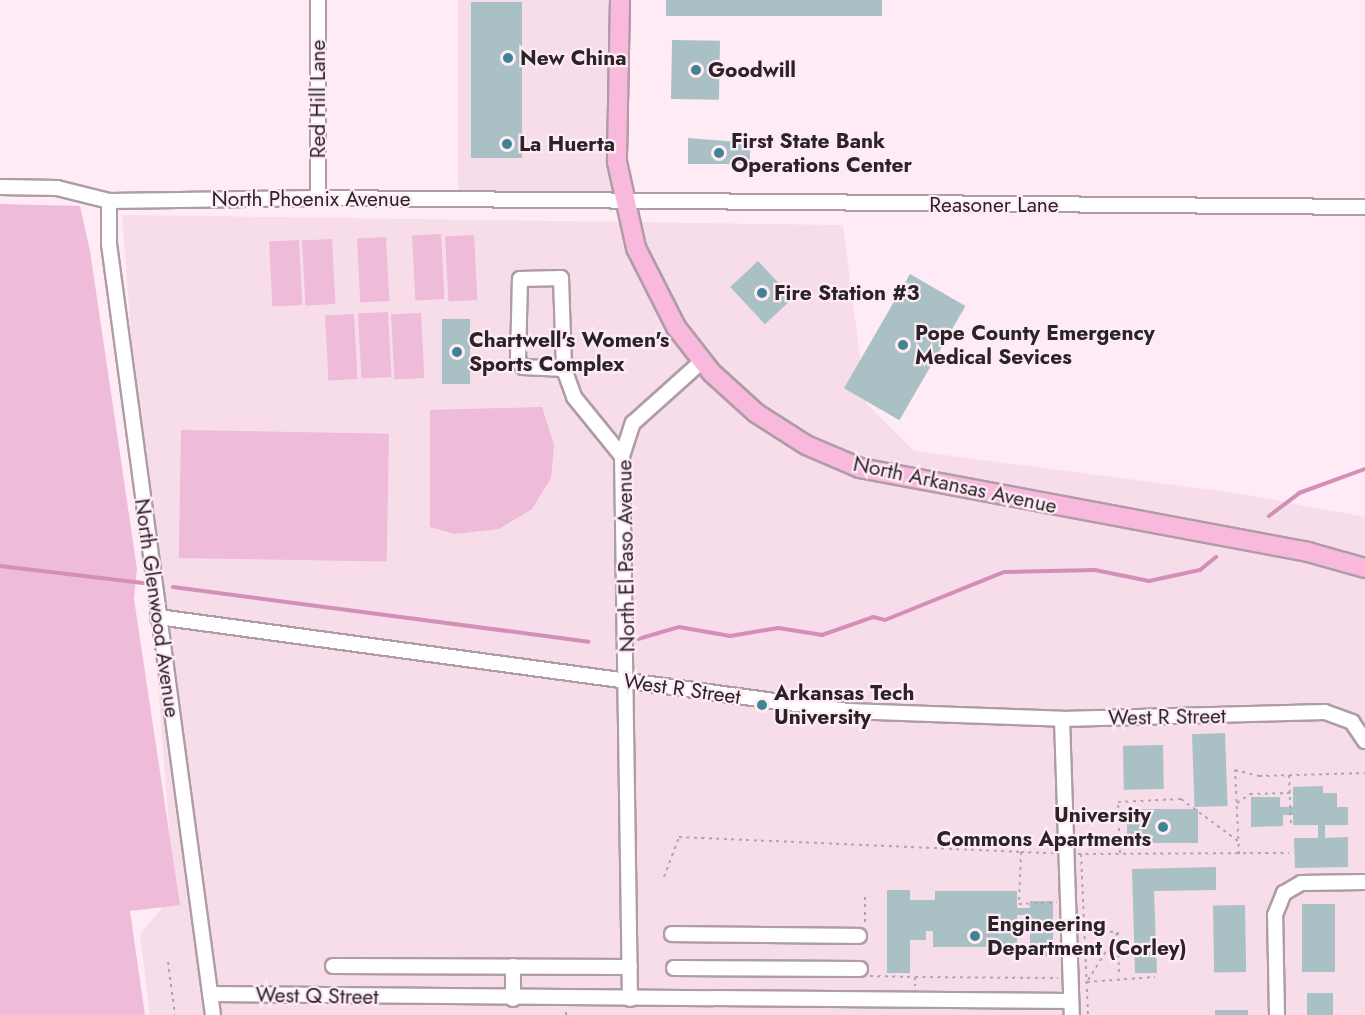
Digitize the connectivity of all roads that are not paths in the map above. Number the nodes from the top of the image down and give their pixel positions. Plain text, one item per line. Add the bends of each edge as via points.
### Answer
1 (318, 0) edge
2 (620, 0) edge
3 (0, 187) edge
4 (318, 198) junction
5 (109, 201) junction
6 (624, 203) junction
7 (1365, 207) edge
8 (702, 361) junction
9 (564, 369) junction
10 (622, 456) junction
11 (1365, 568) edge
12 (158, 617) junction
13 (628, 682) junction
14 (1062, 719) junction
15 (1365, 741) edge
16 (1365, 882) edge
17 (672, 934) dead end
18 (862, 934) road end
19 (333, 966) dead end
20 (513, 966) junction
21 (630, 968) junction
22 (674, 968) dead end
23 (863, 972) road end
24 (210, 994) junction
25 (513, 999) junction
26 (630, 999) junction
27 (1072, 1008) edge
28 (213, 1015) edge
29 (1277, 1015) edge

1 - 4 street, Red Hill Lane
2 - 6 highway, North Arkansas Avenue via 616,132
3 - 5 street, North Phoenix Avenue via 57,188
4 - 5 street, North Phoenix Avenue
4 - 6 street, North Phoenix Avenue
5 - 12 street, North Glenwood Avenue via 109,244
6 - 7 street, Reasoner Lane
6 - 8 highway, North Arkansas Avenue via 647,275 676,327
8 - 10 street, North El Paso Avenue via 633,423
8 - 11 highway, North Arkansas Avenue via 733,394 780,430 860,468 1308,552
9 - 9 street via 561,278 520,279 518,360 523,367
9 - 10 street via 584,415
10 - 13 street, North El Paso Avenue
12 - 13 street, West R Street
12 - 24 street, North Glenwood Avenue
13 - 14 street, West R Street via 848,711
13 - 21 street, North El Paso Avenue
14 - 15 street, West R Street via 1325,712 1352,722
14 - 27 street
16 - 29 street via 1301,883 1284,893 1275,915
17 - 18 street
19 - 20 street
20 - 21 street
20 - 25 street
21 - 26 street, North El Paso Avenue
22 - 23 street
24 - 25 street, West Q Street
24 - 28 street, North Glenwood Avenue
25 - 26 street, West Q Street
26 - 27 street, West Q Street via 904,1000

